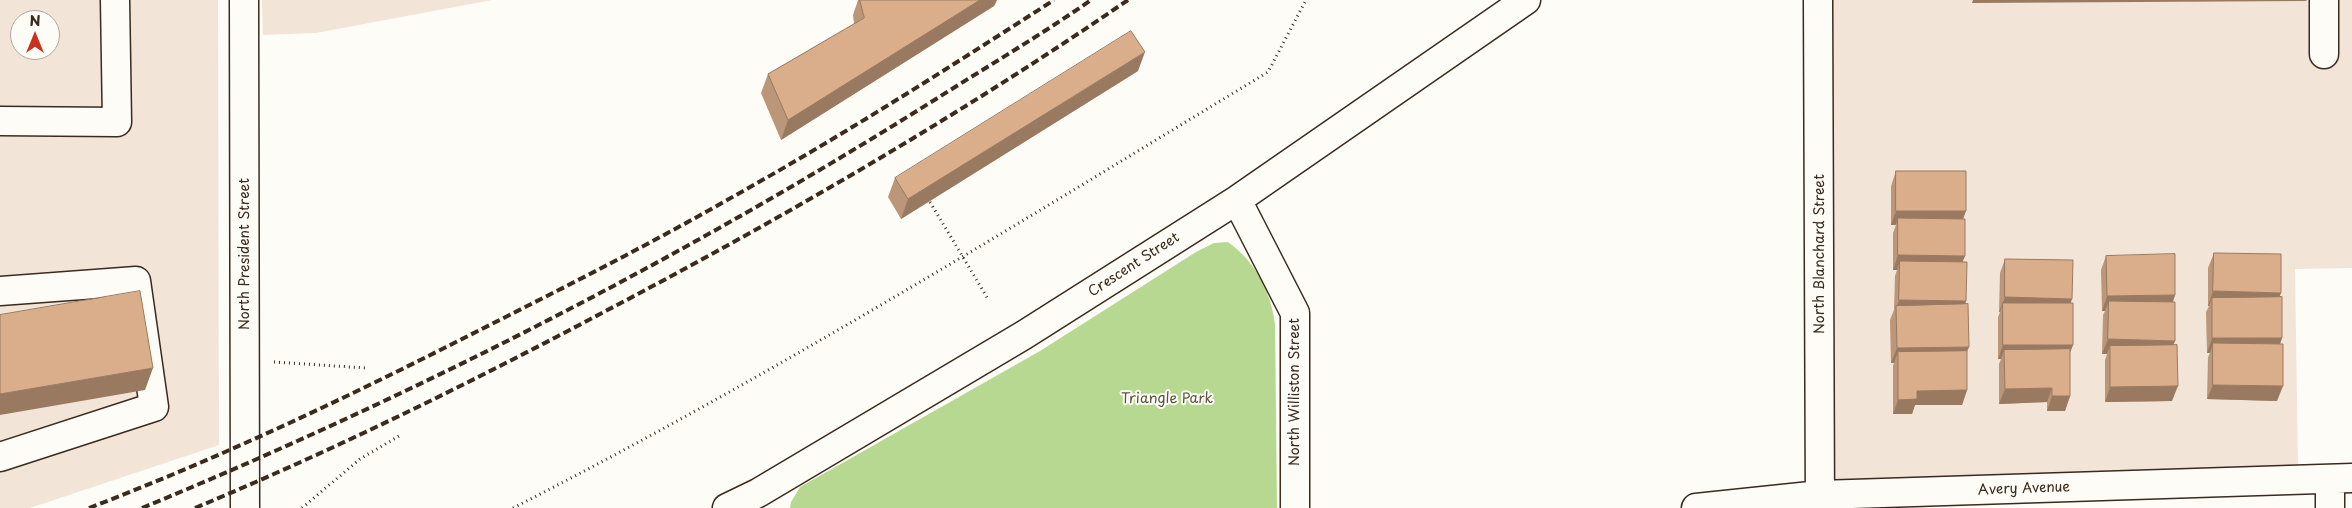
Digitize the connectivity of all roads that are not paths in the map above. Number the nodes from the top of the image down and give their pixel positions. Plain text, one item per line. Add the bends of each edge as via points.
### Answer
1 (115, 0) edge
2 (244, 0) edge
3 (1526, 0) edge
4 (1818, 0) edge
5 (2324, 0) edge
6 (2324, 54) dead end
7 (0, 121) edge
8 (1237, 200) junction
9 (0, 291) edge
10 (0, 457) edge
11 (2341, 479) edge
12 (760, 500) edge
13 (1820, 502) edge
14 (244, 508) edge
15 (727, 508) edge
16 (1295, 508) edge
17 (1696, 508) edge
18 (2330, 508) edge

1 - 7 street via 117,122
2 - 14 street, North President Street
3 - 8 street, Crescent Street
4 - 13 street, North Blanchard Street
5 - 6 street
8 - 12 street, Crescent Street
8 - 16 street, North Williston Street via 1295,313
9 - 10 street via 136,281 154,407
11 - 13 street, Avery Avenue
11 - 18 street
12 - 15 street, Crescent Street
13 - 17 street, Avery Avenue

